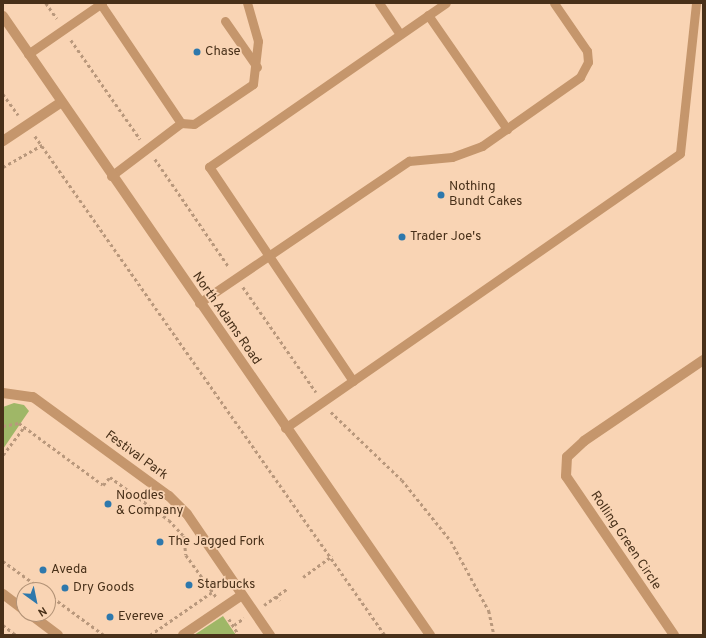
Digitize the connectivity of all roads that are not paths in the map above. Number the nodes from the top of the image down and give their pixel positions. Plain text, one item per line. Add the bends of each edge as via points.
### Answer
1 (101, 3) edge
2 (247, 3) edge
3 (379, 3) edge
4 (446, 3) edge
5 (554, 3) edge
6 (696, 3) edge
7 (428, 15) junction
8 (3, 16) edge
9 (225, 21) dead end
10 (400, 34) junction
11 (28, 54) junction
12 (257, 67) junction
13 (60, 103) junction
14 (181, 123) junction
15 (507, 129) junction
16 (3, 140) edge
17 (111, 176) junction
18 (269, 256) junction
19 (199, 303) junction
20 (703, 360) edge
21 (353, 381) junction
22 (3, 393) edge
23 (285, 428) junction
24 (3, 594) edge
25 (242, 595) junction
26 (16, 604) edge
27 (41, 622) edge
28 (265, 633) edge
29 (58, 635) edge
30 (183, 635) edge
31 (430, 635) edge
32 (674, 635) edge

1 - 11 lane
1 - 14 lane
2 - 12 lane via 258,41
3 - 10 lane
4 - 7 lane
5 - 15 lane via 587,51 588,62 580,77
6 - 21 lane via 680,153
7 - 10 lane
7 - 15 lane
8 - 11 street, North Adams Road
9 - 12 lane
10 - 18 lane via 209,167
11 - 13 street, North Adams Road
12 - 14 lane via 254,84 194,124
13 - 16 street
13 - 17 street, North Adams Road
14 - 17 lane
15 - 18 lane via 482,146 452,157 409,161
17 - 19 street, North Adams Road
18 - 19 lane
18 - 21 lane
19 - 23 street, North Adams Road
20 - 32 street, Rolling Green Circle via 584,441 567,457 566,476
21 - 23 lane
22 - 25 street, Festival Park via 33,397 169,496 187,514
23 - 31 street, North Adams Road
24 - 26 street
25 - 28 street, Festival Park
25 - 30 street
27 - 29 street

